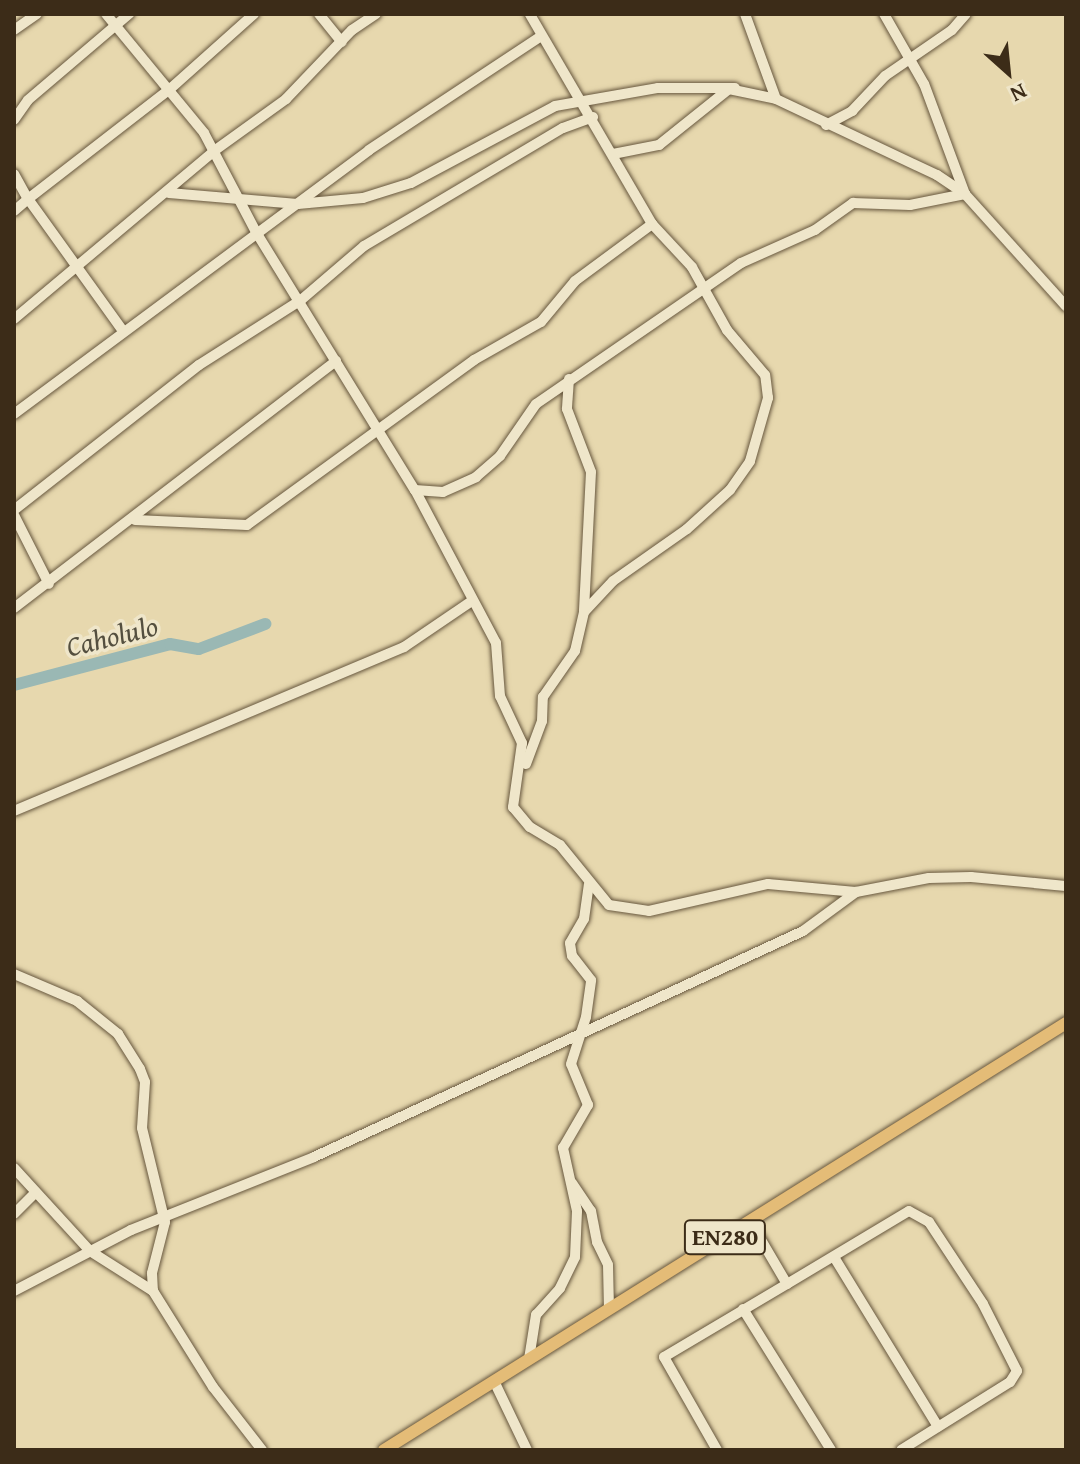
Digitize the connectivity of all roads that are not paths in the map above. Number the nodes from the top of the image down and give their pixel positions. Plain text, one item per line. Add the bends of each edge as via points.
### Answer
1 (37, 14) edge
2 (106, 14) edge
3 (129, 14) edge
4 (254, 14) edge
5 (319, 14) edge
6 (376, 14) edge
7 (530, 14) edge
8 (745, 14) edge
9 (884, 14) edge
10 (966, 14) edge
11 (116, 26) junction
12 (14, 30) edge
13 (540, 37) junction
14 (342, 42) junction
15 (911, 56) junction
16 (735, 88) junction
17 (170, 89) junction
18 (776, 99) junction
19 (584, 100) junction
20 (593, 117) junction
21 (14, 120) edge
22 (826, 125) junction
23 (214, 151) junction
24 (613, 154) junction
25 (14, 174) edge
26 (169, 193) junction
27 (965, 194) junction
28 (28, 199) junction
29 (238, 199) junction
30 (298, 204) junction
31 (14, 211) edge
32 (652, 224) junction
33 (256, 232) junction
34 (77, 269) junction
35 (703, 287) junction
36 (301, 300) junction
37 (1066, 306) edge
38 (14, 319) edge
39 (123, 331) junction
40 (336, 361) junction
41 (569, 379) junction
42 (14, 414) edge
43 (377, 432) junction
44 (415, 490) junction
45 (14, 513) edge
46 (135, 520) junction
47 (49, 584) junction
48 (472, 601) junction
49 (14, 608) edge
50 (584, 612) junction
51 (520, 772) junction
52 (14, 811) edge
53 (589, 884) junction
54 (1066, 886) edge
55 (856, 892) junction
56 (14, 974) edge
57 (1066, 1023) edge
58 (581, 1033) junction
59 (14, 1168) edge
60 (566, 1175) junction
61 (35, 1193) junction
62 (14, 1214) edge
63 (164, 1215) junction
64 (750, 1221) junction
65 (90, 1251) junction
66 (834, 1257) junction
67 (787, 1284) junction
68 (14, 1291) edge
69 (153, 1291) junction
70 (609, 1308) junction
71 (743, 1309) junction
72 (529, 1359) junction
73 (494, 1381) junction
74 (938, 1427) junction
75 (262, 1450) edge
76 (384, 1450) edge
77 (527, 1450) edge
78 (717, 1450) edge
79 (831, 1450) edge
80 (901, 1450) edge

1 - 12 street
2 - 11 street
3 - 11 street
4 - 17 street
5 - 14 street
6 - 14 street
7 - 13 street
8 - 18 street
9 - 15 street
10 - 15 street via 952,30
11 - 17 street
11 - 21 street via 28,100
13 - 19 street
13 - 30 street via 369,150
14 - 23 street via 286,99
15 - 22 street via 852,111
15 - 27 street
16 - 18 street
16 - 19 street via 658,88
16 - 24 street via 659,145
17 - 23 street
17 - 28 street
18 - 22 street
19 - 20 street
19 - 30 street via 524,119 383,194
20 - 24 street
20 - 36 street via 563,128 381,235
22 - 27 street via 937,175
23 - 26 street
23 - 29 street
24 - 32 street
25 - 28 street
26 - 29 street
26 - 34 street
27 - 35 street via 910,205 853,203 815,230
27 - 37 street
28 - 31 street
28 - 34 street
29 - 30 street
29 - 33 street
30 - 33 street
32 - 35 street
32 - 43 street via 575,281 541,322 474,360
33 - 36 street
33 - 39 street
34 - 38 street
34 - 39 street
35 - 41 street
35 - 50 street via 736,343 768,381 750,461 707,513 613,581
36 - 40 street
36 - 45 street via 199,365
39 - 42 street
40 - 43 street
40 - 46 street
41 - 44 street via 528,412 500,456 476,477 443,492
41 - 50 street via 567,409 591,472
43 - 44 street
43 - 46 street via 304,479 247,525
44 - 48 street
45 - 47 street
46 - 47 street
47 - 49 street
48 - 51 street via 496,643 500,696 522,743
48 - 52 street via 404,647
50 - 51 street via 575,651 547,688 539,730
51 - 53 street via 511,798 519,817 560,845
53 - 55 street via 609,905 629,911 768,884
53 - 58 street via 584,919 570,943 572,956 591,980
54 - 55 street via 948,877
55 - 58 street via 803,931
56 - 63 street via 77,1001 118,1034 133,1055 145,1082 142,1128
57 - 64 main road, EN280
58 - 60 street via 571,1071 588,1105 565,1138
58 - 63 street via 314,1157
59 - 61 street
60 - 70 street via 595,1222 608,1265
60 - 72 street via 577,1211 574,1263 536,1315
61 - 62 street
61 - 65 street
63 - 65 street
63 - 69 street
64 - 67 street
64 - 70 main road, EN280
65 - 68 street
65 - 69 street
66 - 67 street
66 - 74 street
66 - 74 street via 913,1210 929,1222 983,1304 1017,1371 1010,1382
67 - 71 street
69 - 75 street via 213,1387
70 - 72 main road, EN280
71 - 78 street via 671,1350 663,1360
71 - 79 street
72 - 73 main road, EN280
73 - 76 main road, EN280
73 - 77 street
74 - 80 street

